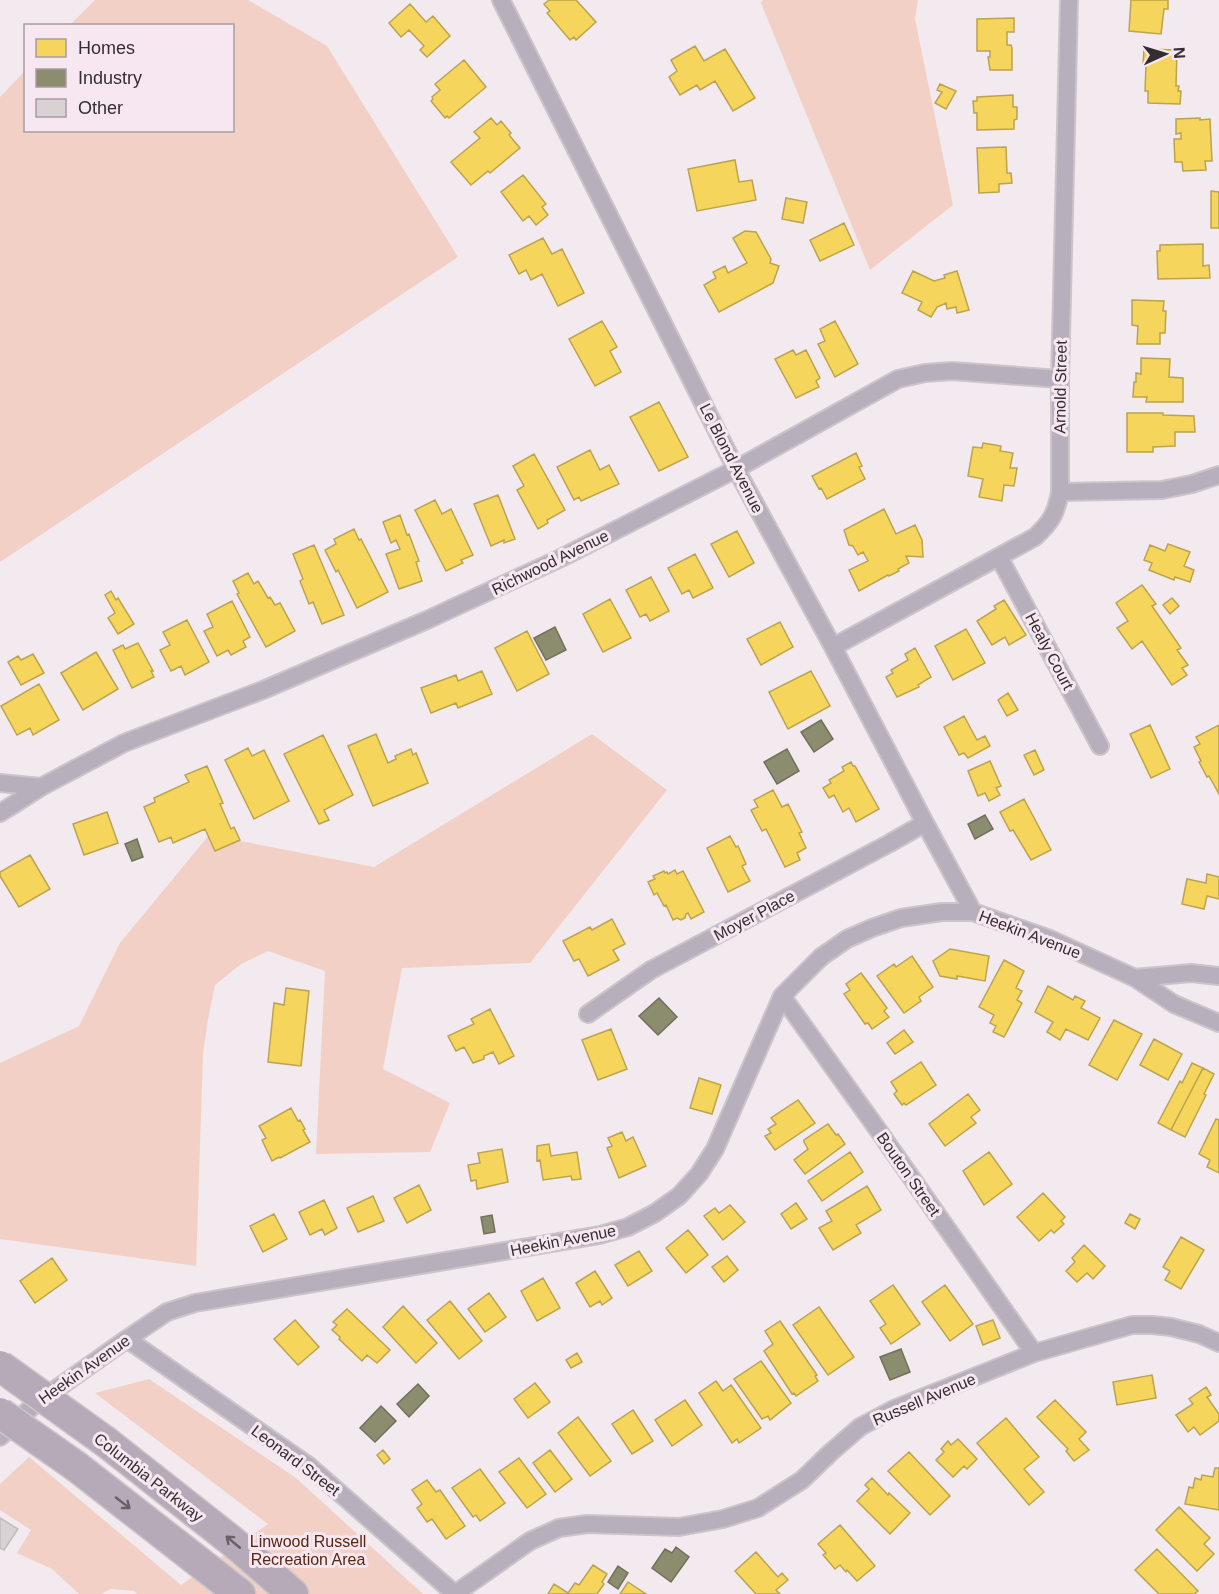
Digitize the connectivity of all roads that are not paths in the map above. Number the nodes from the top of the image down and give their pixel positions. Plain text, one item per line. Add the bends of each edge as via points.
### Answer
1 (501, 0) edge
2 (1069, 0) edge
3 (1060, 379) junction
4 (736, 469) junction
5 (1219, 475) edge
6 (1060, 492) junction
7 (999, 557) junction
8 (833, 647) junction
9 (1100, 746) dead end
10 (0, 783) edge
11 (41, 787) junction
12 (0, 813) edge
13 (925, 823) junction
14 (974, 912) junction
15 (1219, 976) edge
16 (1136, 978) junction
17 (782, 996) junction
18 (588, 1014) dead end
19 (1219, 1023) edge
20 (126, 1339) junction
21 (1219, 1343) edge
22 (1034, 1353) junction
23 (0, 1366) edge
24 (0, 1413) edge
25 (0, 1437) edge
26 (240, 1594) edge
27 (293, 1594) edge
28 (455, 1594) edge

1 - 4 street, Le Blond Avenue
2 - 3 street, Arnold Street
3 - 4 street, Richwood Avenue via 952,371 898,379
3 - 6 street, Arnold Street
4 - 8 street, Le Blond Avenue
4 - 11 street, Richwood Avenue via 427,621 124,743
5 - 6 street via 1162,490
6 - 7 street, Arnold Street via 1048,525
7 - 8 street, Arnold Street
7 - 9 street, Healy Court
8 - 13 street, Le Blond Avenue
10 - 11 street
11 - 12 street, Richwood Avenue
13 - 14 street, Le Blond Avenue
13 - 18 street, Moyer Place via 651,970
14 - 16 street, Heekin Avenue via 1050,939
14 - 17 street, Heekin Avenue via 902,918 872,928 821,957
15 - 16 street, Heekin Avenue via 1191,973
16 - 19 street via 1174,1004
17 - 20 street, Heekin Avenue via 715,1149 679,1196 655,1213 600,1235 195,1303 167,1312
17 - 22 street, Bouton Street
20 - 25 street, Heekin Avenue via 34,1404
20 - 28 street, Leonard Street via 309,1466
21 - 22 street, Russell Avenue via 1171,1327 1132,1325
22 - 28 street, Russell Avenue via 894,1408 860,1427 802,1480 758,1508 679,1527 587,1524 559,1528 530,1541
27 -> 23 highway, Columbia Parkway, bridge via 106,1442
24 -> 26 highway, bridge via 77,1467

